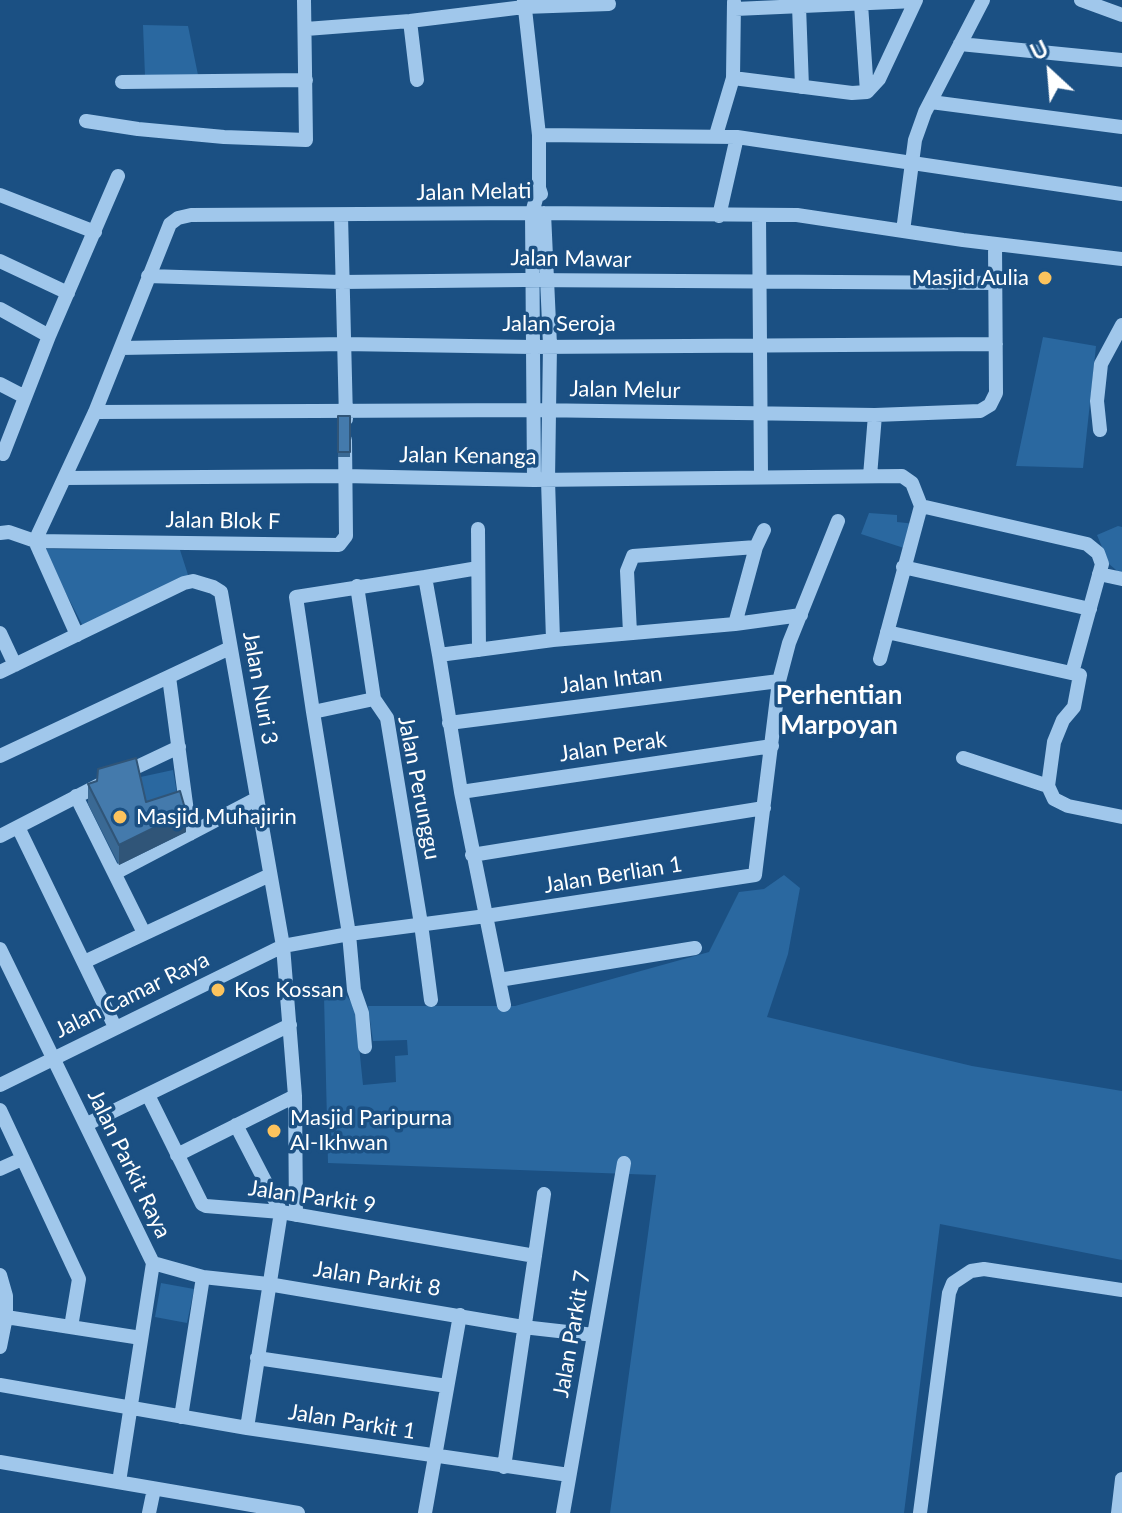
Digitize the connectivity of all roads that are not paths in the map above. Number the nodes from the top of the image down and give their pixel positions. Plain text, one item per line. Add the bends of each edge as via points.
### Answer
1 (304, 0) edge
2 (983, 0) edge
3 (1081, 0) edge
4 (916, 1) edge
5 (524, 3) edge
6 (609, 4) dead end
7 (861, 4) junction
8 (734, 5) edge
9 (799, 6) junction
10 (1122, 15) edge
11 (410, 21) junction
12 (306, 29) junction
13 (960, 44) junction
14 (1122, 60) edge
15 (733, 78) junction
16 (306, 80) junction
17 (417, 80) dead end
18 (122, 82) dead end
19 (802, 87) junction
20 (867, 92) junction
21 (931, 102) junction
22 (86, 121) dead end
23 (1122, 127) edge
24 (539, 135) junction
25 (716, 135) junction
26 (737, 137) junction
27 (910, 161) junction
28 (118, 176) dead end
29 (1122, 194) edge
30 (0, 195) edge
31 (541, 213) junction
32 (341, 215) junction
33 (759, 215) junction
34 (719, 216) junction
35 (903, 231) junction
36 (95, 232) junction
37 (995, 244) junction
38 (1122, 259) edge
39 (0, 261) edge
40 (148, 276) junction
41 (539, 281) junction
42 (341, 282) junction
43 (759, 283) junction
44 (994, 283) junction
45 (68, 293) junction
46 (0, 309) edge
47 (1122, 325) edge
48 (49, 336) junction
49 (343, 344) junction
50 (996, 344) junction
51 (550, 345) junction
52 (533, 347) junction
53 (760, 347) junction
54 (121, 348) junction
55 (0, 384) edge
56 (25, 397) junction
57 (532, 410) junction
58 (549, 410) junction
59 (346, 411) junction
60 (95, 412) junction
61 (760, 414) junction
62 (875, 415) junction
63 (1100, 430) dead end
64 (0, 452) edge
65 (344, 476) junction
66 (761, 476) junction
67 (870, 476) junction
68 (65, 478) junction
69 (541, 480) junction
70 (921, 506) junction
71 (838, 521) dead end
72 (478, 529) dead end
73 (764, 530) dead end
74 (0, 533) edge
75 (35, 541) junction
76 (756, 547) junction
77 (903, 567) junction
78 (478, 568) junction
79 (1099, 574) junction
80 (425, 577) junction
81 (1122, 579) edge
82 (357, 586) junction
83 (1090, 609) junction
84 (801, 615) junction
85 (735, 624) junction
86 (887, 632) junction
87 (0, 633) edge
88 (630, 633) junction
89 (77, 635) junction
90 (553, 640) junction
91 (230, 648) junction
92 (479, 650) junction
93 (439, 655) junction
94 (880, 659) dead end
95 (15, 665) junction
96 (0, 672) edge
97 (1072, 673) junction
98 (169, 677) junction
99 (779, 681) junction
100 (374, 699) junction
101 (313, 712) junction
102 (449, 723) junction
103 (772, 746) junction
104 (179, 747) junction
105 (0, 756) edge
106 (963, 758) dead end
107 (1048, 786) junction
108 (461, 792) junction
109 (76, 796) junction
110 (256, 799) junction
111 (764, 808) junction
112 (1122, 817) edge
113 (18, 827) junction
114 (190, 834) junction
115 (0, 836) edge
116 (472, 855) junction
117 (115, 873) junction
118 (270, 875) junction
119 (486, 916) junction
120 (421, 924) junction
121 (144, 933) junction
122 (349, 934) junction
123 (283, 946) junction
124 (695, 948) dead end
125 (0, 949) edge
126 (84, 962) junction
127 (499, 980) junction
128 (431, 1000) dead end
129 (504, 1005) dead end
130 (290, 1025) junction
131 (115, 1027) junction
132 (365, 1047) dead end
133 (53, 1058) junction
134 (0, 1085) edge
135 (148, 1095) junction
136 (295, 1096) junction
137 (0, 1110) edge
138 (87, 1124) junction
139 (236, 1125) junction
140 (177, 1155) junction
141 (22, 1159) junction
142 (624, 1163) dead end
143 (0, 1169) edge
144 (544, 1194) dead end
145 (289, 1213) junction
146 (535, 1256) junction
147 (153, 1263) junction
148 (0, 1275) edge
149 (203, 1277) junction
150 (268, 1284) junction
151 (1122, 1290) edge
152 (460, 1315) junction
153 (6, 1317) junction
154 (71, 1327) junction
155 (523, 1327) junction
156 (594, 1335) junction
157 (141, 1338) junction
158 (0, 1347) edge
159 (257, 1358) junction
160 (0, 1385) edge
161 (447, 1386) junction
162 (129, 1408) junction
163 (181, 1417) junction
164 (247, 1428) junction
165 (437, 1457) junction
166 (0, 1462) edge
167 (504, 1467) junction
168 (569, 1475) junction
169 (1122, 1479) edge
170 (119, 1482) junction
171 (154, 1489) junction
172 (222, 1507) edge
173 (149, 1513) edge
174 (298, 1513) edge
175 (425, 1513) edge
176 (563, 1513) edge
177 (920, 1513) edge
178 (1118, 1513) edge

1 - 12 street
2 - 13 street
3 - 10 street
4 - 7 street
4 - 20 street via 879,79
5 - 6 street
5 - 11 street
5 - 24 street
7 - 9 street
7 - 20 street
8 - 9 street
8 - 15 street
9 - 19 street
11 - 12 street
11 - 17 street
12 - 16 street
13 - 14 street
13 - 21 street
15 - 19 street
15 - 25 street
16 - 18 street
16 - 22 street via 306,140
19 - 20 street
21 - 23 street
21 - 27 street
24 - 25 street
24 - 31 street
25 - 26 street
26 - 27 street
26 - 34 street
27 - 29 street
27 - 35 street
28 - 36 street
30 - 36 street
31 - 32 street, Jalan Melati
31 - 34 street, Jalan Melati
31 - 41 street
32 - 40 street, Jalan Melati via 178,218 170,224
32 - 42 street
33 - 34 street, Jalan Melati
33 - 35 street, Jalan Melati via 797,215
33 - 43 street
35 - 37 street, Jalan Melati
36 - 45 street
37 - 38 street, Jalan Melati
37 - 44 street, Jalan Melur
39 - 45 street
40 - 42 street, Jalan Mawar
40 - 54 street, Jalan Melati
41 - 42 street, Jalan Mawar
41 - 43 street, Jalan Mawar
41 - 51 street
41 - 52 street
42 - 49 street
43 - 44 street, Jalan Mawar
43 - 53 street
44 - 50 street, Jalan Melur
45 - 48 street
46 - 48 street
47 - 63 street via 1101,364
48 - 56 street
49 - 52 street, Jalan Seroja
49 - 54 street, Jalan Seroja
49 - 59 street
50 - 53 street, Jalan Seroja
50 - 62 street, Jalan Melur via 996,393 980,411
51 - 52 street, Jalan Seroja
51 - 53 street, Jalan Seroja
51 - 58 street
52 - 57 street
53 - 61 street
54 - 60 street, Jalan Melati
55 - 56 street
56 - 64 street
57 - 58 street, Jalan Melur
57 - 59 street, Jalan Melur
57 - 69 street
58 - 61 street, Jalan Melur
58 - 69 street
59 - 60 street, Jalan Melur
59 - 65 street
60 - 68 street, Jalan Melati
61 - 62 street, Jalan Melur
61 - 66 street
62 - 67 street
65 - 68 street, Jalan Kenanga
65 - 69 street, Jalan Kenanga
65 - 75 street, Jalan Blok F via 346,536 339,545
66 - 67 street, Jalan Kenanga
66 - 69 street, Jalan Kenanga
67 - 70 street, Jalan Kenanga via 902,476 912,483
68 - 75 street, Jalan Melati
69 - 90 street
70 - 77 street
70 - 79 street via 1087,544 1098,553
71 - 84 street, Jalan Berlian 1
72 - 78 street
73 - 76 street
74 - 75 street
75 - 89 street
76 - 85 street
76 - 88 street via 633,556 627,571
77 - 83 street
77 - 86 street
78 - 80 street
78 - 92 street
79 - 81 street
79 - 83 street
80 - 82 street
80 - 93 street
82 - 100 street, Jalan Perunggu
82 - 101 street via 296,597
83 - 97 street
84 - 85 street
84 - 99 street, Jalan Berlian 1
85 - 88 street
86 - 94 street
86 - 97 street
87 - 95 street
88 - 90 street
89 - 91 street, Jalan Nuri 3 via 193,581 221,592
89 - 95 street
90 - 92 street
91 - 98 street
91 - 110 street, Jalan Nuri 3
92 - 93 street
93 - 102 street
95 - 96 street
97 - 107 street via 1080,675 1074,707 1054,742
98 - 104 street
98 - 105 street
99 - 102 street, Jalan Intan
99 - 103 street, Jalan Berlian 1
100 - 101 street
100 - 120 street, Jalan Perunggu via 387,718
101 - 122 street
102 - 108 street
103 - 108 street, Jalan Perak
103 - 111 street, Jalan Berlian 1
104 - 109 street
104 - 114 street
106 - 107 street
107 - 112 street via 1054,799 1068,806
108 - 116 street
109 - 113 street
109 - 117 street
110 - 114 street
110 - 118 street, Jalan Nuri 3
111 - 116 street
111 - 119 street, Jalan Berlian 1 via 755,875
113 - 115 street
113 - 126 street
114 - 117 street
116 - 119 street
117 - 121 street
118 - 121 street
118 - 123 street, Jalan Nuri 3
119 - 120 street, Jalan Berlian 1
119 - 127 street
120 - 122 street, Jalan Berlian 1
120 - 128 street, Jalan Perunggu
121 - 126 street
122 - 123 street, Jalan Berlian 1
122 - 132 street
123 - 130 street, Jalan Nuri 3
123 - 131 street, Jalan Camar Raya
124 - 127 street
125 - 133 street, Jalan Parkit Raya
126 - 131 street
127 - 129 street
130 - 135 street
130 - 136 street, Jalan Nuri 3
131 - 133 street, Jalan Camar Raya
133 - 134 street, Jalan Camar Raya
133 - 138 street, Jalan Parkit Raya
135 - 138 street
135 - 140 street, Jalan Parkit 9
136 - 139 street
136 - 145 street, Jalan Nuri 3
137 - 141 street
138 - 147 street, Jalan Parkit Raya
139 - 140 street
139 - 145 street
140 - 145 street, Jalan Parkit 9 via 204,1205
141 - 143 street
141 - 154 street via 79,1279
142 - 156 street, Jalan Parkit 7
144 - 146 street
145 - 146 street, Jalan Parkit 9
145 - 150 street, Jalan Nuri 3
146 - 155 street
147 - 149 street, Jalan Parkit 8
147 - 157 street, Jalan Parkit Raya
148 - 153 street
149 - 150 street, Jalan Parkit 8
149 - 163 street
150 - 152 street, Jalan Parkit 8
150 - 159 street, Jalan Nuri 3
151 - 177 street via 984,1269 953,1283
152 - 155 street, Jalan Parkit 8
152 - 161 street
153 - 154 street
153 - 158 street
154 - 157 street
155 - 156 street, Jalan Parkit 8
155 - 167 street
156 - 168 street, Jalan Parkit 7
157 - 162 street, Jalan Parkit Raya
159 - 161 street
159 - 164 street, Jalan Nuri 3
160 - 162 street, Jalan Parkit 1
161 - 165 street
162 - 163 street, Jalan Parkit 1
162 - 170 street, Jalan Parkit Raya
163 - 164 street, Jalan Parkit 1
164 - 165 street, Jalan Parkit 1
165 - 167 street, Jalan Parkit 1
165 - 175 street
166 - 170 street
167 - 168 street, Jalan Parkit 1
168 - 176 street, Jalan Parkit 7
169 - 178 street
170 - 171 street
171 - 172 street
171 - 173 street
172 - 174 street

